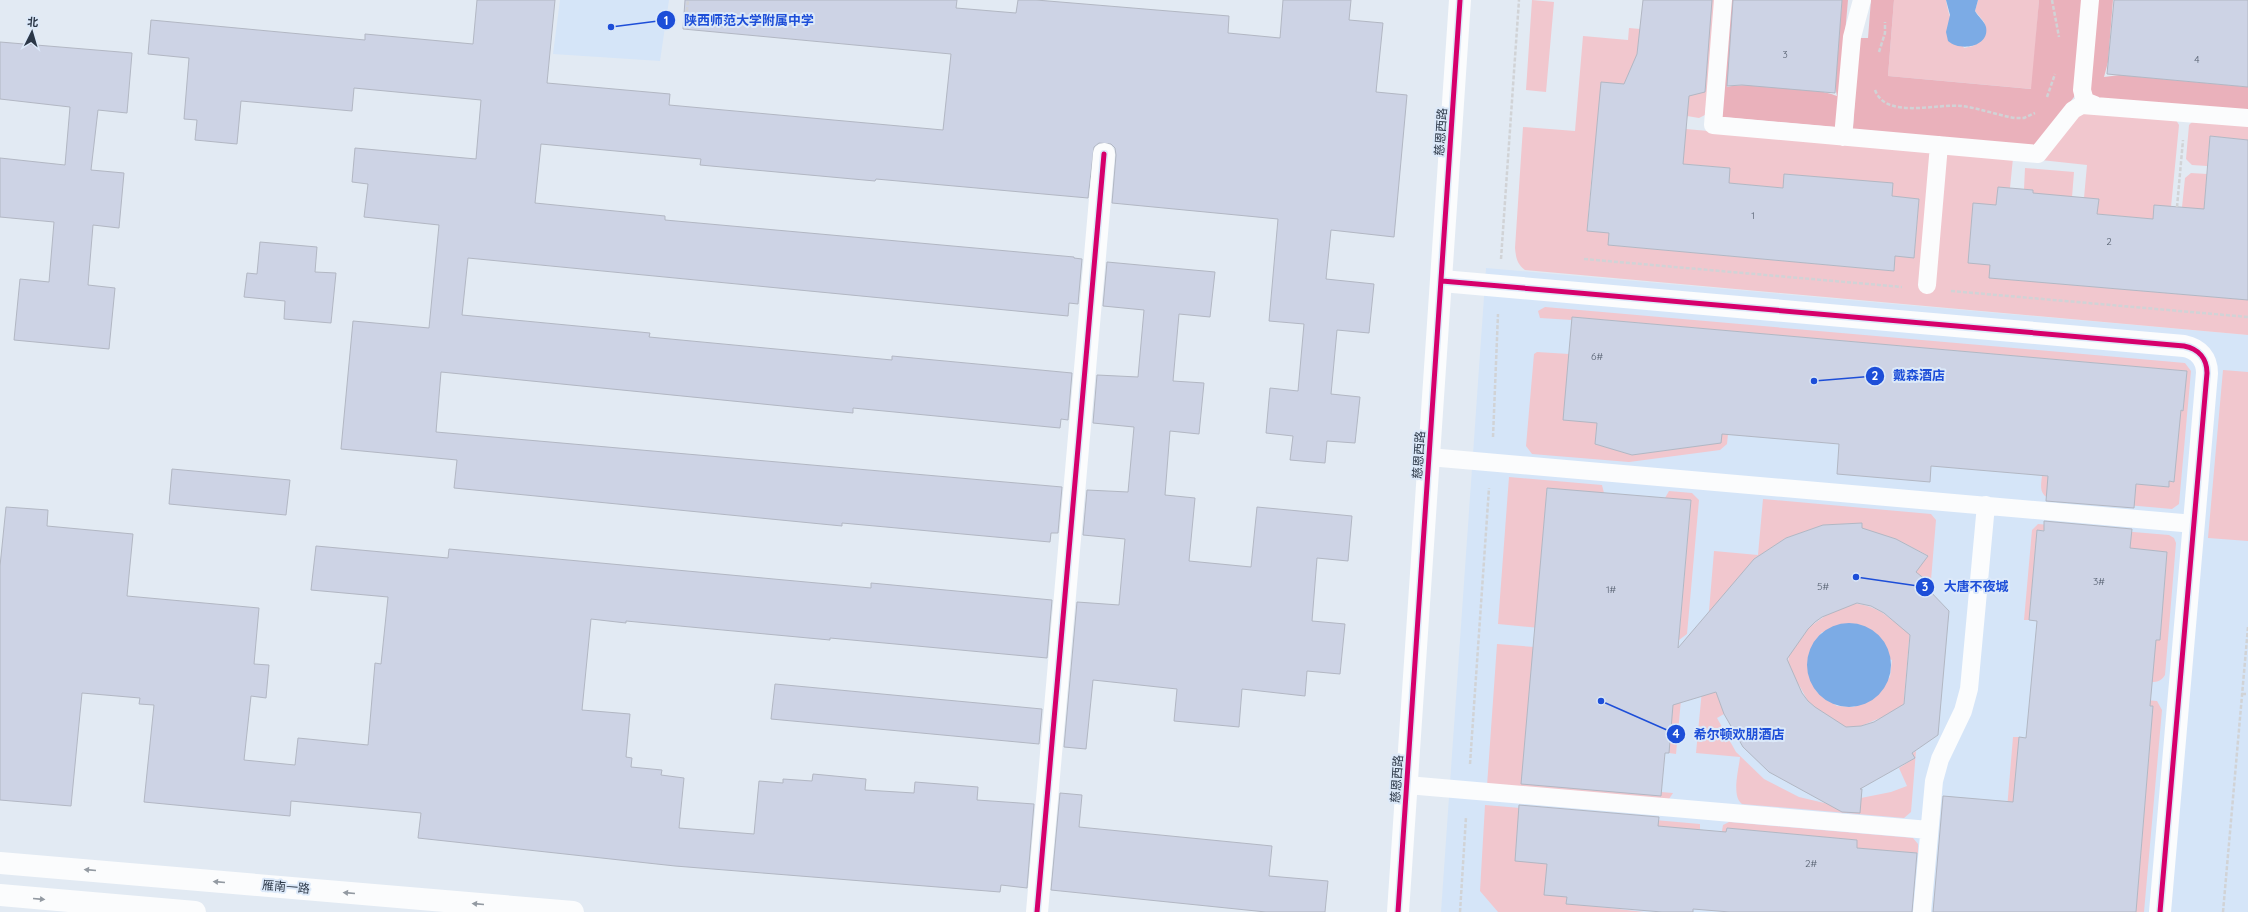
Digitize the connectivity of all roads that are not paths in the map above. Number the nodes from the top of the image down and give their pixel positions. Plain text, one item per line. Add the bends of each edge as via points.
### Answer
1 (1460, 0) edge
2 (1724, 0) edge
3 (2090, 0) edge
4 (1860, 6) edge
5 (2082, 90) junction
6 (2095, 105) junction
7 (2073, 110) junction
8 (2248, 118) edge
9 (1843, 137) junction
10 (1939, 145) junction
11 (1104, 154) dead end
12 (1442, 281) junction
13 (1927, 285) dead end
14 (1429, 457) junction
15 (1986, 506) junction
16 (2194, 524) junction
17 (1407, 785) junction
18 (1929, 830) junction
19 (0, 863) edge
20 (0, 895) edge
21 (195, 912) edge
22 (573, 912) edge
23 (1037, 912) edge
24 (1398, 912) edge
25 (1922, 912) edge
26 (2160, 912) edge

1 - 12 street, 慈恩西路
2 - 9 lane via 1712,125
3 - 5 lane
4 - 9 lane via 1852,37
5 - 6 lane via 2085,101
5 - 7 lane
6 - 7 lane via 2082,105
6 - 8 lane
7 - 10 lane via 2038,154
9 - 10 lane
10 - 13 lane
11 - 23 street
12 - 14 street, 慈恩西路
12 - 16 street via 2189,347 2201,355 2207,369
14 - 15 lane
14 - 17 street, 慈恩西路
15 - 16 lane
15 - 18 lane via 1969,689 1963,711 1937,767 1932,788
16 - 26 street
17 - 18 lane
17 - 24 street, 慈恩西路
18 - 25 lane
22 -> 19 street, 雁南一路
20 -> 21 street

